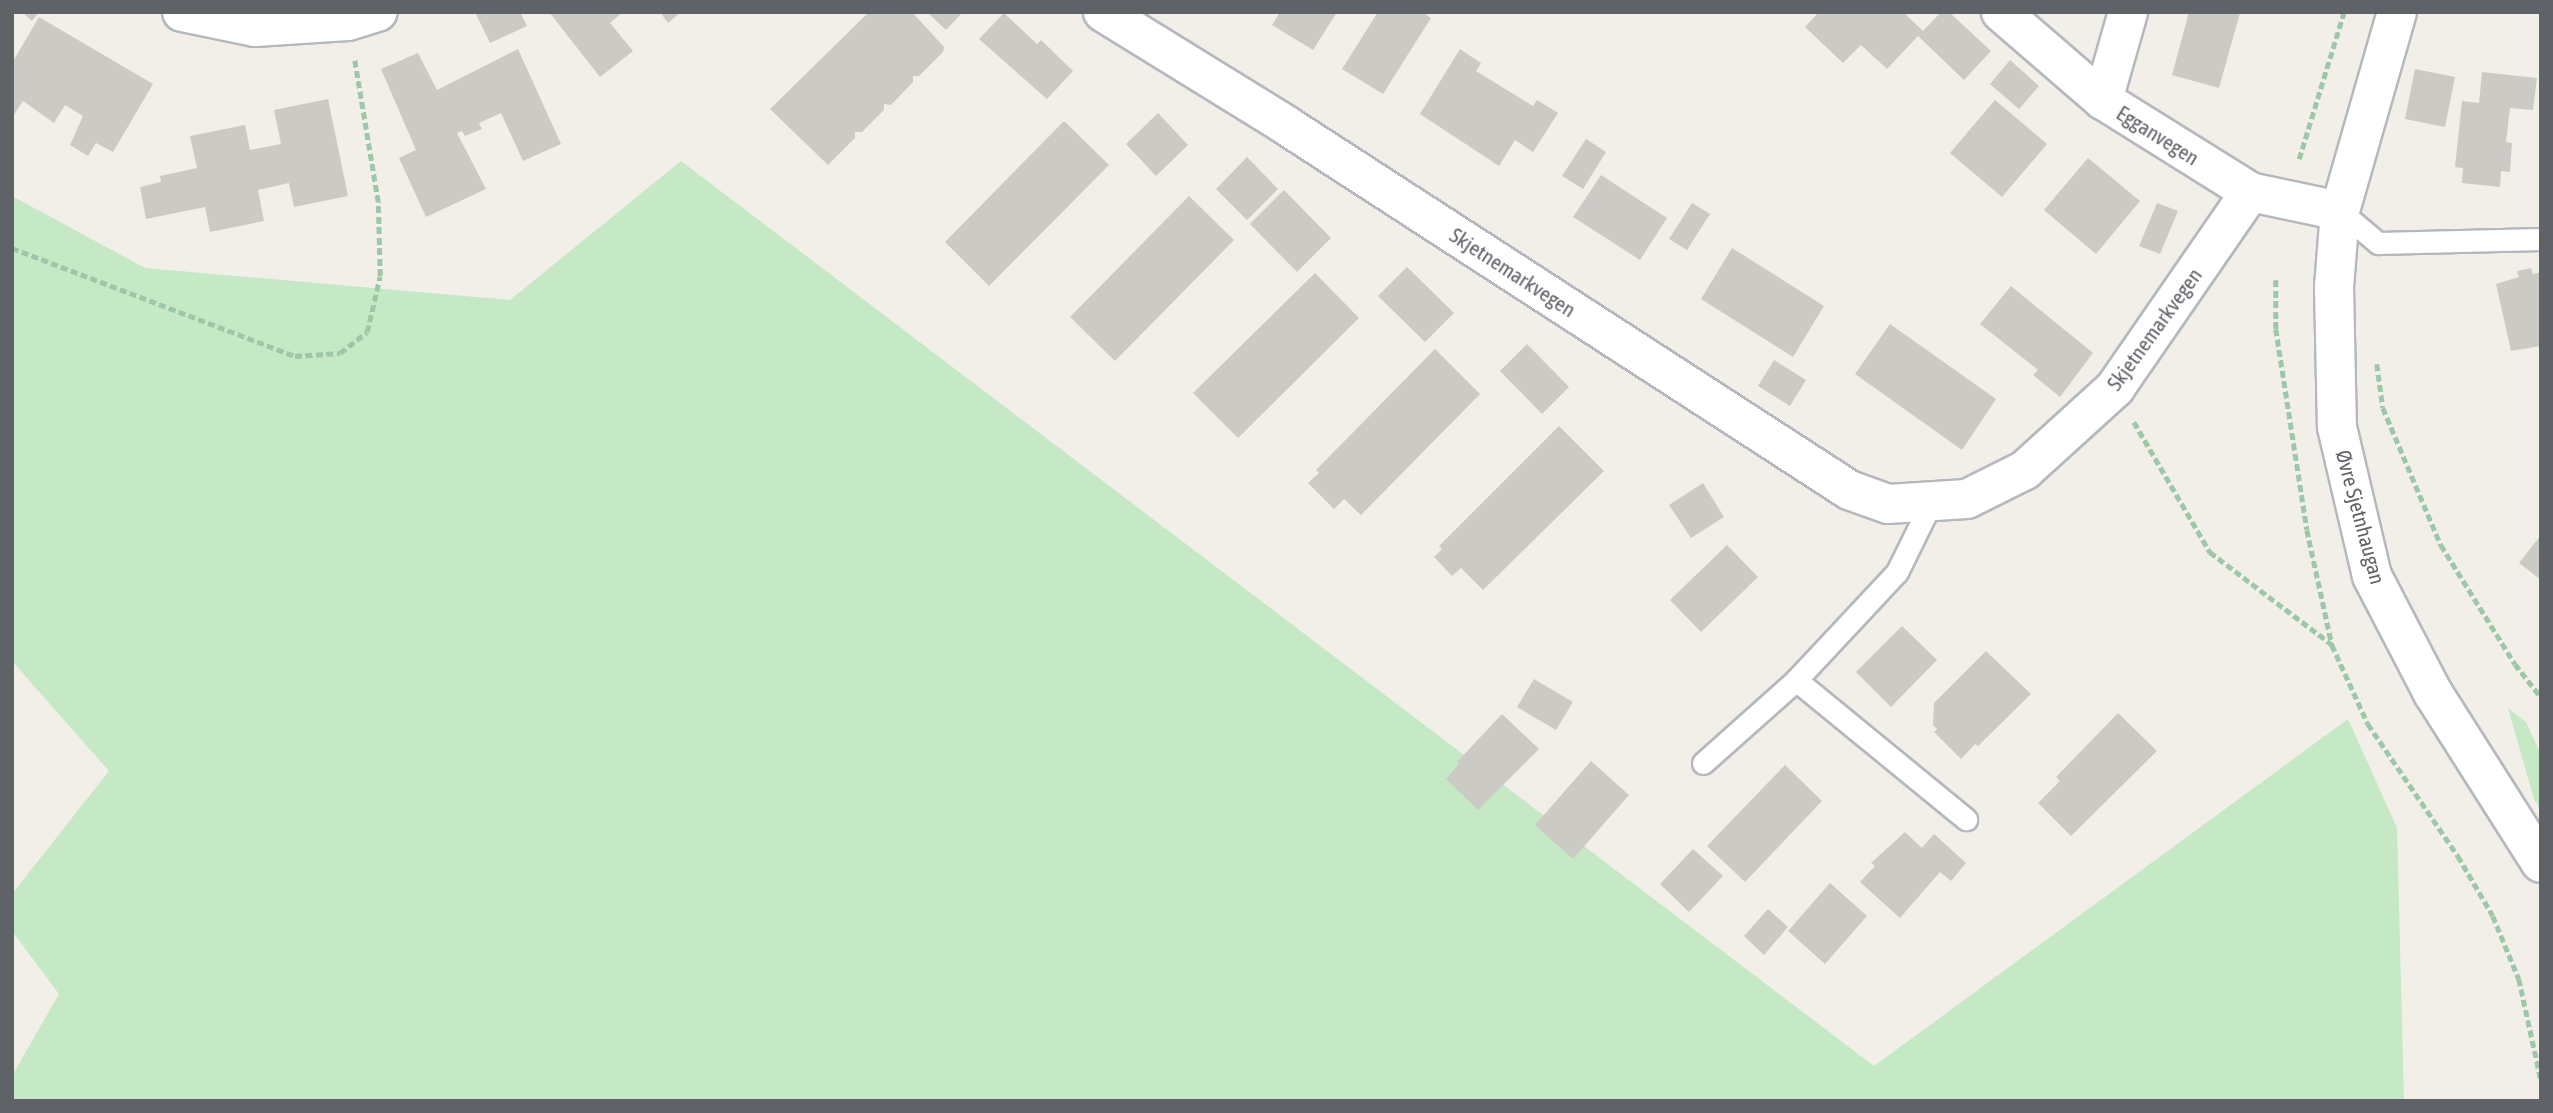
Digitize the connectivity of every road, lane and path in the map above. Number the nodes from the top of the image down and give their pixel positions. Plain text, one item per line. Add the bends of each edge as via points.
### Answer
1 (183, 12) edge
2 (1103, 12) edge
3 (2001, 12) edge
4 (2128, 12) edge
5 (2344, 12) edge
6 (2397, 12) edge
7 (363, 17) edge
8 (2103, 100) junction
9 (2299, 159) dead end
10 (2250, 192) junction
11 (2340, 211) junction
12 (2541, 239) edge
13 (12, 248) edge
14 (2376, 356) dead end
15 (2115, 388) junction
16 (1931, 503) junction
17 (2332, 645) dead end
18 (1796, 680) junction
19 (2541, 698) edge
20 (1703, 763) dead end
21 (1966, 819) dead end
22 (2541, 863) edge

1 - 7 street via 255,27
2 - 16 street, Skjetnemarkvegen via 1849,490 1888,504
3 - 8 street, Egganvegen
4 - 8 street
5 - 9 path
6 - 11 street, Øvre Sjetnhaugan
7 - 13 path via 380,276 367,332 340,353 295,356
8 - 10 street, Egganvegen
10 - 11 street, Egganvegen
10 - 15 street, Skjetnemarkvegen
11 - 12 lane via 2378,243
11 - 22 street, Øvre Sjetnhaugan via 2334,287 2337,427 2372,576 2433,693
14 - 19 path via 2383,408 2441,545
15 - 16 street, Skjetnemarkvegen via 2025,470 1967,499
15 - 17 path via 2210,552
16 - 18 lane via 1897,572
18 - 20 lane
18 - 21 lane

